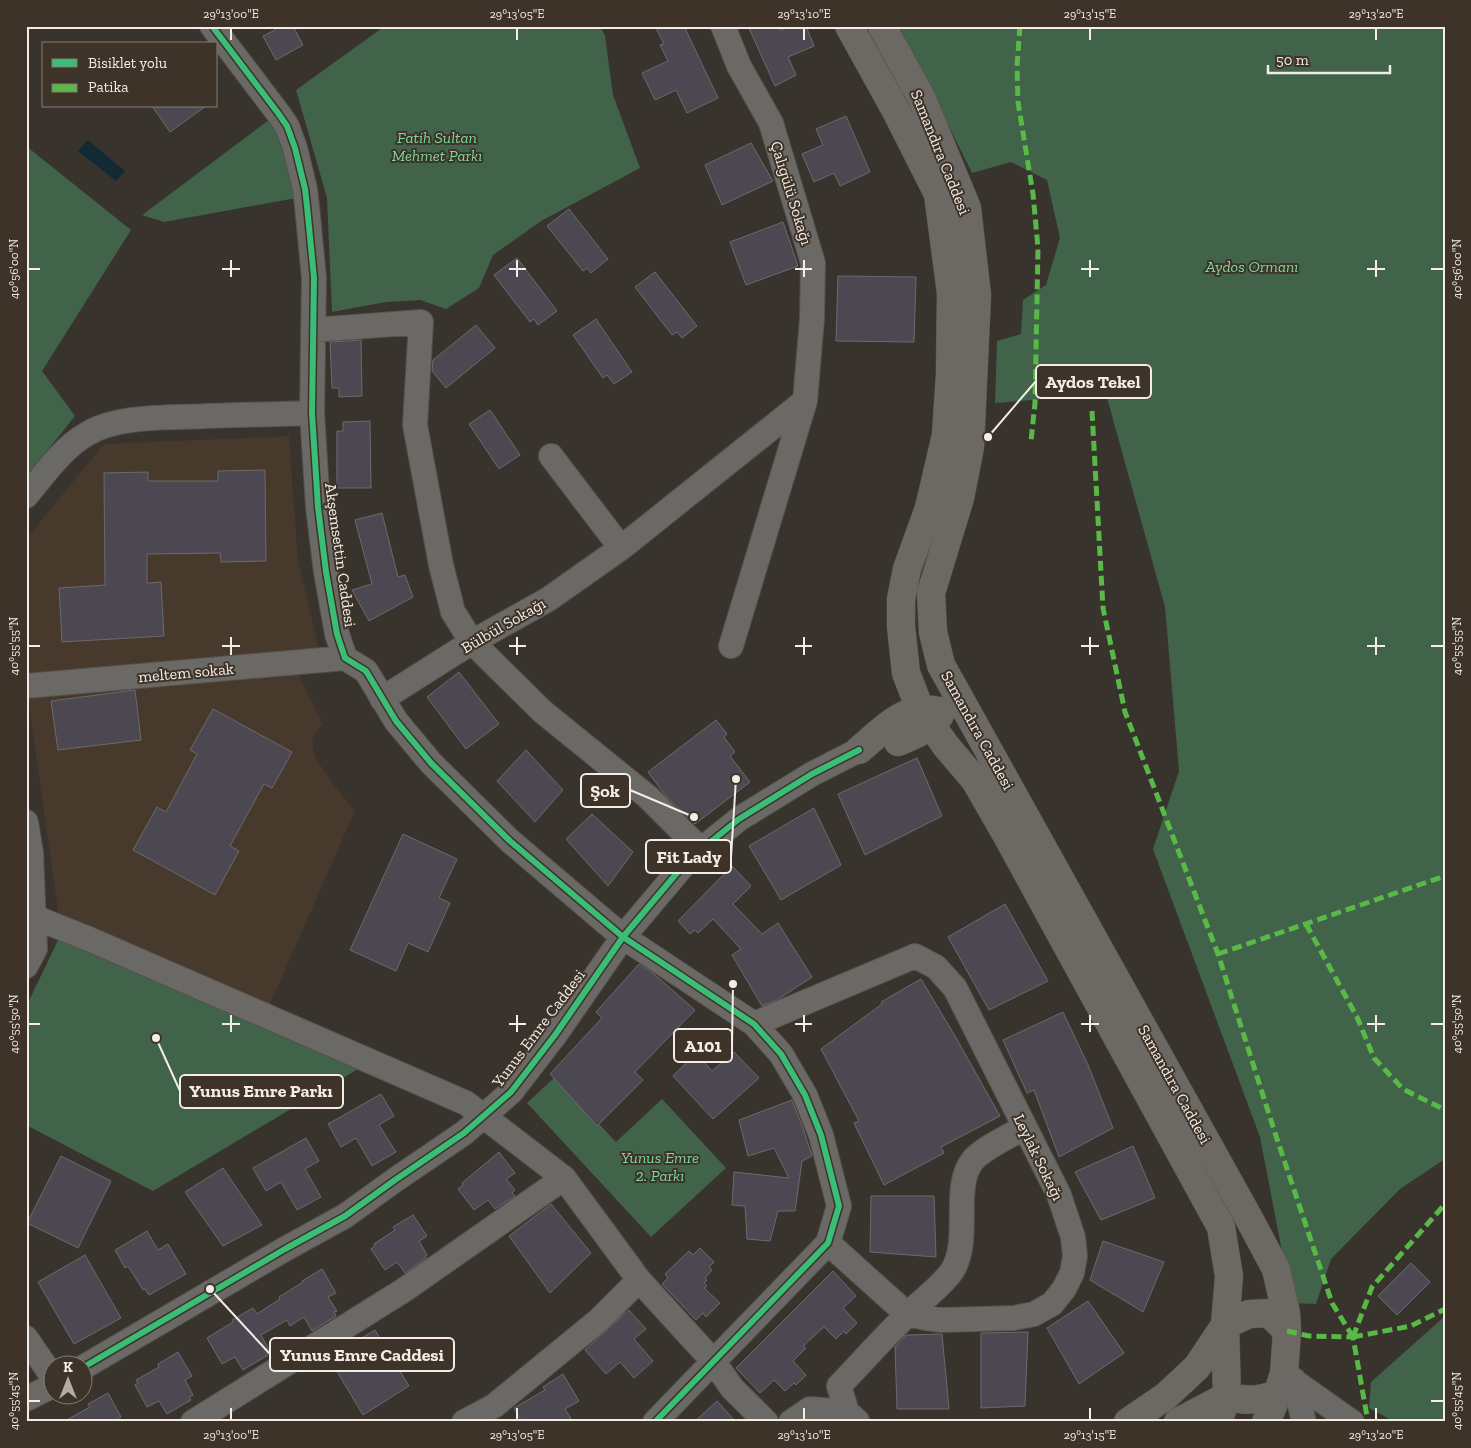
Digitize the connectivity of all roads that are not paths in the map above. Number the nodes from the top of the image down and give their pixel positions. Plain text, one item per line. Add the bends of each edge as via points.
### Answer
1 (212, 26) edge
2 (723, 26) edge
3 (849, 26) edge
4 (882, 26) edge
5 (313, 330) junction
6 (805, 402) junction
7 (312, 413) junction
8 (551, 456) dead end
9 (26, 496) edge
10 (621, 548) junction
11 (472, 642) junction
12 (731, 646) dead end
13 (345, 658) junction
14 (941, 664) junction
15 (26, 686) edge
16 (382, 698) junction
17 (923, 725) junction
18 (859, 750) joint
19 (1011, 789) junction
20 (26, 822) edge
21 (701, 850) junction
22 (34, 917) junction
23 (622, 937) junction
24 (26, 966) edge
25 (754, 1024) junction
26 (484, 1116) junction
27 (1025, 1127) junction
28 (564, 1178) junction
29 (828, 1243) junction
30 (639, 1280) junction
31 (907, 1314) junction
32 (1225, 1325) junction
33 (1287, 1331) junction
34 (26, 1338) edge
35 (42, 1361) edge
36 (713, 1361) junction
37 (92, 1362) edge
38 (1285, 1382) junction
39 (42, 1391) edge
40 (1227, 1396) junction
41 (26, 1399) edge
42 (853, 1417) edge
43 (192, 1422) edge
44 (464, 1422) edge
45 (655, 1422) edge
46 (766, 1422) edge
47 (791, 1422) edge
48 (1128, 1422) edge
49 (1178, 1422) edge
50 (1218, 1422) edge
51 (1266, 1422) edge
52 (1304, 1422) edge
53 (1352, 1422) edge

1 - 5 street, Akşemsettin Caddesi via 278,112 295,148 309,220 314,278
2 - 6 street, Çalıgülü Sokağı via 739,66 770,123 813,263
3 - 17 main road, Samandıra Caddesi via 938,194 951,293 946,435 929,508 907,569 901,599 906,673
4 - 14 main road, Samandıra Caddesi via 922,99 966,208 977,295 970,447 960,498 931,593 933,632
5 - 7 street, Akşemsettin Caddesi
5 - 11 street via 421,322 414,425 440,564 453,612
6 - 10 street, Bülbül Sokağı
6 - 12 street, Çalıgülü Sokağı
7 - 9 street via 165,418 106,426 87,433 72,445
7 - 13 street, Akşemsettin Caddesi via 326,572 337,634
8 - 10 street
10 - 11 street, Bülbül Sokağı via 547,600
11 - 16 street, Bülbül Sokağı
11 - 21 street via 542,712 648,797
13 - 15 street, meltem sokak
13 - 16 street via 366,671
14 - 17 main road
14 - 19 main road, Samandıra Caddesi
16 - 23 street via 431,764 510,841
17 - 18 main road
17 - 19 main road via 961,726
17 - 32 main road, Samandıra Caddesi via 975,780 1221,1227 1229,1276
18 - 21 street, Yunus Emre Caddesi via 812,774 739,820
19 - 33 main road, Samandıra Caddesi via 1276,1269
20 - 22 street
21 - 23 street, Yunus Emre Caddesi via 687,861
22 - 24 street via 35,949
22 - 26 street via 466,1104
23 - 25 street
23 - 26 street, Yunus Emre Caddesi via 555,1035 511,1092
25 - 27 street, Leylak Sokağı via 915,956 936,966 955,988
25 - 29 street via 781,1054 805,1095 821,1135 839,1206
26 - 28 street
26 - 37 street, Yunus Emre Caddesi via 345,1216
27 - 31 street via 981,1153 969,1166 964,1182 960,1249 956,1262 946,1278
27 - 31 street, Leylak Sokağı via 1059,1194 1073,1238 1075,1256 1072,1273 1064,1289 1052,1304 1034,1314 1014,1318 942,1320
28 - 30 street
28 - 43 street via 404,1290
29 - 31 street
29 - 36 street
30 - 36 street
30 - 44 street via 599,1320 494,1406
31 - 42 street via 839,1386
32 - 33 main road via 1249,1314 1269,1313
32 - 40 main road, Samandıra Caddesi
32 - 48 main road via 1197,1367 1166,1396
33 - 38 main road, Samandıra Caddesi
34 - 35 street
36 - 45 street
36 - 46 street via 732,1388
38 - 40 main road via 1267,1398 1237,1400
38 - 51 main road, Samandıra Caddesi
38 - 52 street
38 - 53 street
39 - 41 street
40 - 49 main road
40 - 50 main road, Samandıra Caddesi
42 - 47 street via 810,1409

